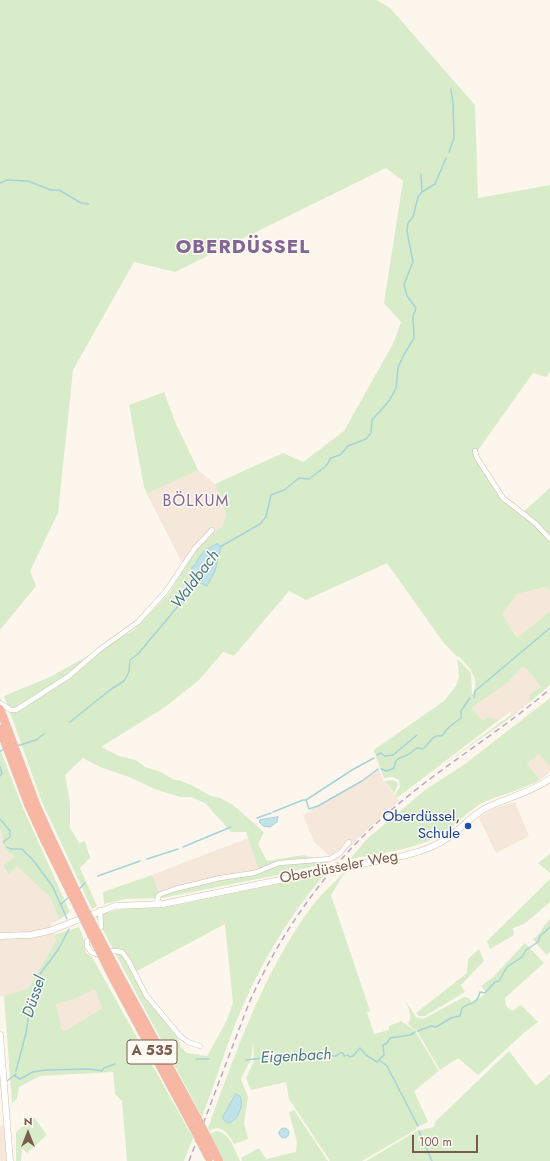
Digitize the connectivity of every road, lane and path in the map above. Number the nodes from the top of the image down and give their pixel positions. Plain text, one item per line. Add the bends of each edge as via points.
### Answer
1 (475, 451) dead end
2 (212, 530) dead end
3 (550, 539) edge
4 (0, 703) edge
5 (0, 709) edge
6 (0, 729) edge
7 (23, 779) junction
8 (550, 779) edge
9 (349, 842) dead end
10 (157, 904) junction
11 (100, 910) junction
12 (0, 936) edge
13 (115, 974) junction
14 (0, 1035) edge
15 (200, 1046) dead end
16 (210, 1160) edge
17 (10, 1161) edge
18 (219, 1161) edge

1 - 3 street via 502,498 535,523
2 - 4 street via 195,548 166,591 138,622 61,682 16,710 11,710
5 - 7 highway, A 535
6 - 7 highway, A 535
7 - 13 highway, A 535, bridge via 47,838
8 - 10 street, Oberdüsseler Weg, bridge via 529,792 481,811 452,835 430,848
9 - 10 street, Oberdüsseler Weg via 340,853 330,859 279,863 254,873 175,889 158,896
10 - 11 street, Oberdüsseler Weg via 130,904
11 - 12 street, Oberdüsseler Weg via 49,931 30,935
11 - 15 street via 101,927 87,941 91,952 122,952 150,1000 180,1036
13 - 16 highway, A 535, bridge
13 - 18 highway, A 535, bridge
14 - 17 street

